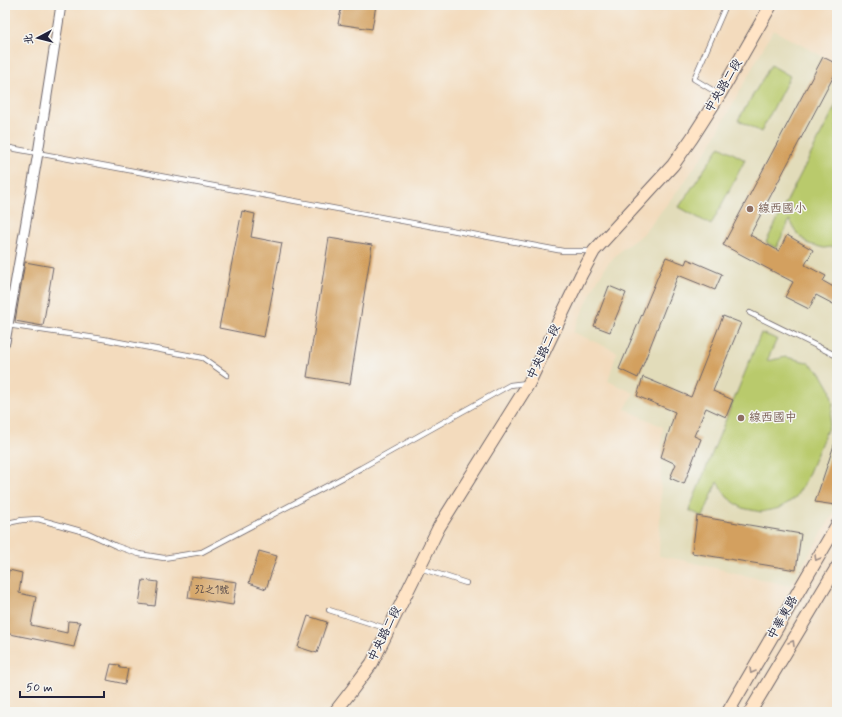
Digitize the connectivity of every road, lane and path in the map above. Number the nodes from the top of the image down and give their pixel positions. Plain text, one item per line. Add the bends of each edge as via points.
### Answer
1 (61, 5) edge
2 (726, 5) edge
3 (771, 5) edge
4 (720, 94) junction
5 (5, 147) edge
6 (38, 153) junction
7 (594, 251) junction
8 (750, 313) dead end
9 (6, 325) edge
10 (5, 342) edge
11 (837, 356) edge
12 (227, 375) dead end
13 (529, 383) junction
14 (837, 525) edge
15 (5, 526) edge
16 (837, 567) edge
17 (418, 568) junction
18 (466, 583) dead end
19 (329, 610) dead end
20 (388, 629) junction
21 (335, 712) edge
22 (728, 712) edge
23 (750, 712) edge

1 - 6 street
2 - 4 lane via 694,79
3 - 4 street, 中央路二段
4 - 7 street, 中央路二段 via 673,165
5 - 6 lane
6 - 7 lane via 563,251
6 - 9 street
7 - 13 street, 中央路二段
8 - 11 lane
9 - 10 street
9 - 12 lane via 104,339 203,358
13 - 15 lane via 510,385 202,552 164,558 139,554 88,533 38,519 12,522
13 - 17 street, 中央路二段 via 439,527
14 -> 22 street, 中華東路
23 -> 16 street, 中華東路
17 - 18 lane
17 - 20 street, 中央路二段
19 - 20 lane
20 - 21 street, 中央路二段 via 372,663

